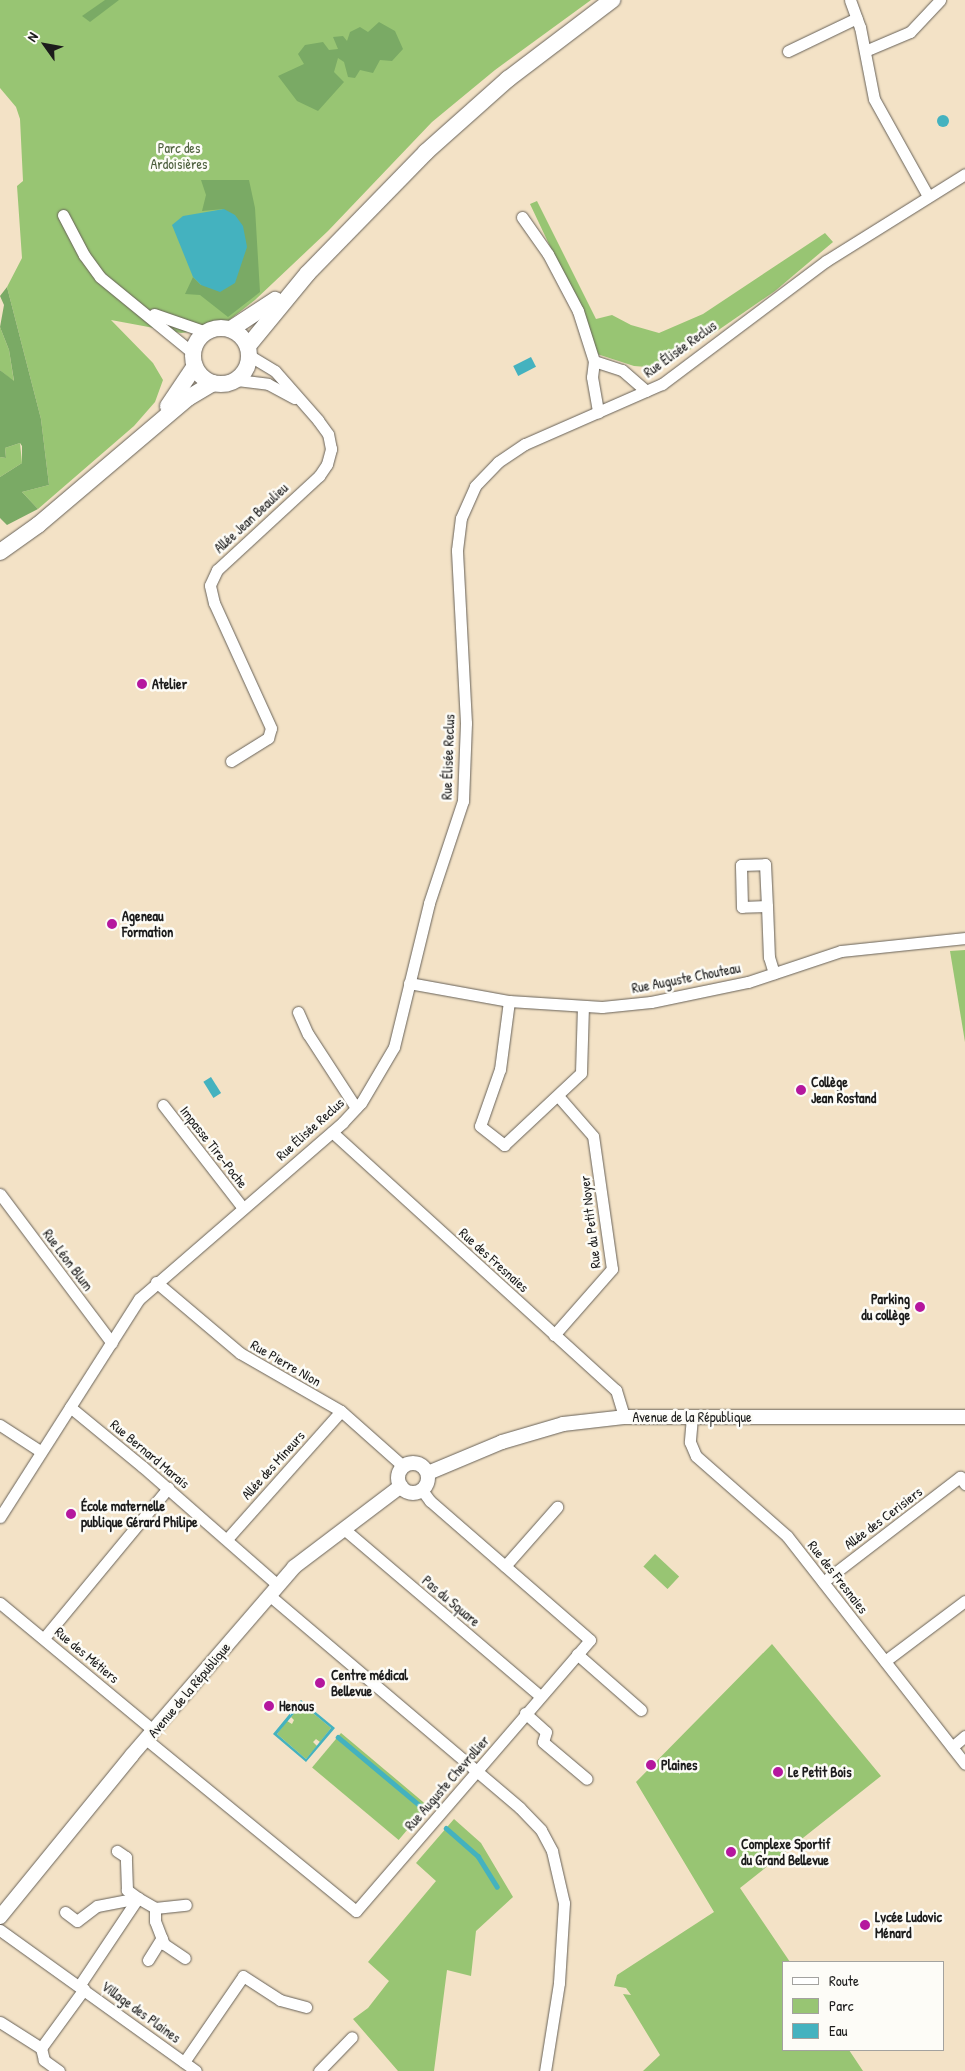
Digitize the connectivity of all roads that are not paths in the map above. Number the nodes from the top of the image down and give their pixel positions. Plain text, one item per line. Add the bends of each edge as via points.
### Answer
1 (612, 0) edge
2 (850, 0) edge
3 (940, 0) edge
4 (856, 18) junction
5 (788, 51) dead end
6 (866, 51) junction
7 (965, 174) edge
8 (928, 196) junction
9 (63, 215) dead end
10 (522, 217) dead end
11 (308, 273) junction
12 (143, 310) junction
13 (231, 329) junction
14 (206, 332) junction
15 (249, 351) junction
16 (194, 359) junction
17 (594, 361) junction
18 (237, 380) junction
19 (213, 384) junction
20 (646, 391) junction
21 (300, 402) junction
22 (598, 412) junction
23 (148, 431) junction
24 (0, 552) edge
25 (231, 762) dead end
26 (767, 906) dead end
27 (965, 938) edge
28 (774, 973) junction
29 (409, 983) junction
30 (509, 1001) junction
31 (583, 1007) junction
32 (298, 1012) dead end
33 (560, 1097) junction
34 (163, 1105) dead end
35 (356, 1108) junction
36 (332, 1132) junction
37 (0, 1194) edge
38 (243, 1208) junction
39 (156, 1282) junction
40 (554, 1334) junction
41 (112, 1343) junction
42 (70, 1407) junction
43 (341, 1411) junction
44 (624, 1417) junction
45 (692, 1417) junction
46 (965, 1417) edge
47 (0, 1425) edge
48 (40, 1451) junction
49 (404, 1466) junction
50 (428, 1473) junction
51 (963, 1481) edge
52 (402, 1486) junction
53 (168, 1488) junction
54 (422, 1490) junction
55 (557, 1507) dead end
56 (0, 1517) edge
57 (344, 1529) junction
58 (227, 1539) junction
59 (505, 1566) junction
60 (823, 1582) junction
61 (274, 1590) junction
62 (965, 1600) edge
63 (0, 1603) edge
64 (44, 1638) junction
65 (577, 1654) junction
66 (885, 1662) junction
67 (540, 1696) junction
68 (641, 1710) dead end
69 (525, 1713) junction
70 (150, 1735) junction
71 (965, 1736) edge
72 (952, 1747) junction
73 (965, 1764) edge
74 (478, 1772) junction
75 (587, 1779) dead end
76 (117, 1851) dead end
77 (138, 1898) junction
78 (186, 1905) dead end
79 (155, 1908) junction
80 (65, 1912) dead end
81 (0, 1917) edge
82 (0, 1930) edge
83 (162, 1938) junction
84 (184, 1958) dead end
85 (148, 1960) dead end
86 (82, 1988) junction
87 (306, 2007) dead end
88 (0, 2022) edge
89 (352, 2037) dead end
90 (41, 2048) junction
91 (191, 2068) edge
92 (59, 2071) edge
93 (318, 2071) edge
94 (545, 2071) edge

1 - 11 main road via 533,59 454,125
2 - 4 street
3 - 6 street via 910,32
4 - 5 street
4 - 6 street
6 - 8 street via 874,98 881,116
7 - 8 street, Rue Élisée Reclus
8 - 20 street, Rue Élisée Reclus via 826,260 662,384
9 - 12 street via 100,277
10 - 17 street via 548,254 578,311
11 - 13 main road via 257,315
11 - 15 main road
12 - 14 street
12 - 16 street
13 - 14 main road via 214,328
13 - 15 main road
14 - 16 main road
15 - 18 main road via 244,374
15 - 21 street, Allée Jean Beaulieu via 275,371
16 - 19 main road via 199,374
16 - 23 main road via 180,390
17 - 20 street via 622,370
17 - 22 street via 592,377
18 - 19 main road
18 - 21 street, Allée Jean Beaulieu via 268,384
19 - 23 main road via 188,398
20 - 22 street, Rue Élisée Reclus
21 - 25 street, Allée Jean Beaulieu via 328,434 331,449 327,464 319,476 217,570 210,585 214,603 270,728 268,738
22 - 29 street, Rue Élisée Reclus via 525,444 498,462 475,486 461,518 457,550 466,723 463,801 429,903
23 - 24 main road via 59,507
26 - 28 street via 769,957
27 - 28 street, Rue Auguste Chouteau via 841,951
28 - 31 street, Rue Auguste Chouteau via 748,982 651,1002
29 - 30 street, Rue Auguste Chouteau
29 - 35 street, Rue Élisée Reclus via 394,1047
30 - 31 street, Rue Auguste Chouteau
30 - 33 street via 500,1069 480,1126 504,1145
31 - 33 street via 581,1073
32 - 35 street via 308,1034
33 - 40 street, Rue du Petit Noyer via 593,1136 612,1269
34 - 38 street, Impasse Tire-Poche
35 - 36 street, Rue Élisée Reclus
36 - 38 street, Rue Élisée Reclus
36 - 40 street, Rue des Fresnaies
37 - 41 street, Rue Léon Blum
38 - 39 street, Rue Élisée Reclus
39 - 41 street, Rue Élisée Reclus via 139,1299
39 - 43 street, Rue Pierre Nion via 240,1353
40 - 44 street, Rue des Fresnaies via 616,1390
41 - 42 street, Rue Élisée Reclus
42 - 48 street, Rue Élisée Reclus
42 - 53 street, Rue Bernard Marais
43 - 49 street, Rue Pierre Nion
43 - 58 street, Allée des Mineurs
44 - 45 street, Avenue de la République
44 - 50 street, Avenue de la République via 563,1424 502,1442
45 - 46 street, Avenue de la République
45 - 60 street, Rue des Fresnaies via 690,1442 696,1456 777,1526
47 - 48 street
48 - 56 street, Rue Élisée Reclus
49 - 50 street via 417,1463
49 - 52 street via 398,1478
50 - 54 street via 428,1482
51 - 60 street, Allée des Cerisiers
52 - 54 street via 409,1492
52 - 57 street, Avenue de la République
53 - 58 street, Rue Bernard Marais
53 - 64 street
54 - 59 street, Rue Auguste Chevrollier via 430,1501
55 - 59 street
57 - 61 street, Avenue de la République via 294,1567
57 - 67 street, Pas du Square
58 - 61 street, Rue Bernard Marais
59 - 65 street, Rue Auguste Chevrollier via 590,1640
60 - 66 street, Rue des Fresnaies
61 - 70 street, Avenue de la République
61 - 74 street, Rue Bernard Marais
62 - 66 street
63 - 64 street, Rue des Métiers
64 - 70 street, Rue des Métiers
65 - 67 street, Rue Auguste Chevrollier
65 - 68 street
66 - 72 street, Rue des Fresnaies
67 - 69 street, Rue Auguste Chevrollier
69 - 74 street, Rue Auguste Chevrollier
69 - 75 street via 546,1732 542,1742
70 - 74 street, Rue Auguste Chevrollier via 356,1911
70 - 81 street, Avenue de la République
71 - 72 street
72 - 73 street, Rue des Fresnaies
74 - 94 street, Rue Bernard Marais via 541,1830 552,1851 561,1882 564,1925
76 - 77 street via 126,1857 127,1890
77 - 79 street
77 - 80 street via 97,1906 77,1921
77 - 86 street, Village des Plaines
78 - 79 street
79 - 83 street via 155,1921
82 - 86 street, Village des Plaines
83 - 84 street via 164,1944
83 - 85 street
86 - 90 street
86 - 91 street, Village des Plaines
87 - 91 street, Village des Plaines via 280,2000 243,1976
88 - 90 street
89 - 93 street
90 - 92 street via 44,2060

